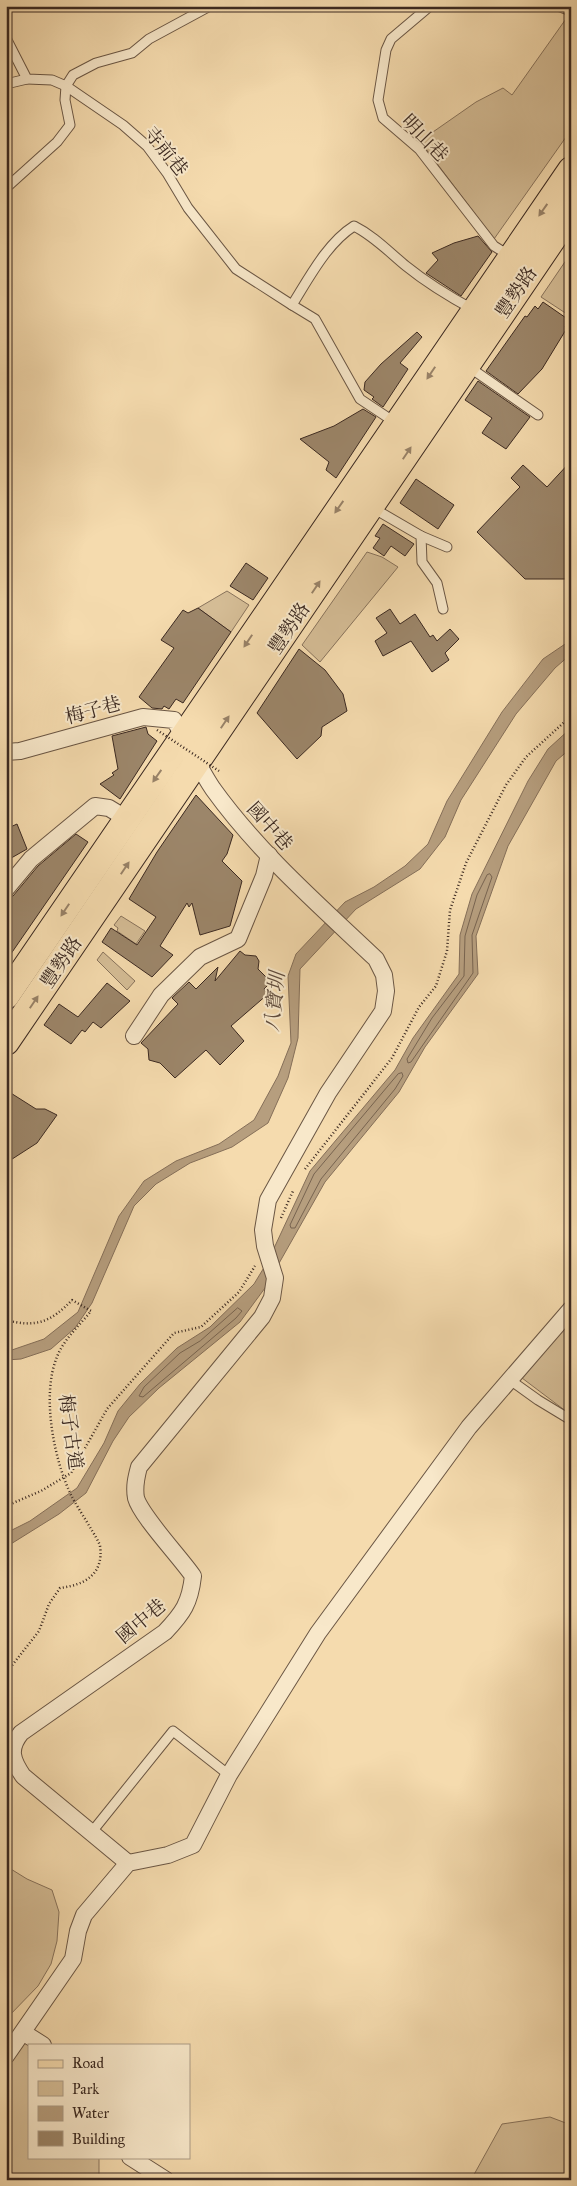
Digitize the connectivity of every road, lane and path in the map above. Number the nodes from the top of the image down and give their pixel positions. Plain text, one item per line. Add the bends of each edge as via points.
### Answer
1 (210, 6) edge
2 (430, 6) edge
3 (558, 6) edge
4 (571, 12) edge
5 (6, 38) edge
6 (26, 79) junction
7 (6, 84) edge
8 (66, 86) junction
9 (571, 170) edge
10 (6, 188) edge
11 (571, 212) edge
12 (510, 256) junction
13 (292, 305) junction
14 (474, 310) junction
15 (457, 358) junction
16 (538, 415) dead end
17 (397, 424) junction
18 (371, 507) junction
19 (421, 536) junction
20 (447, 546) dead end
21 (443, 609) dead end
22 (157, 730) dead end
23 (184, 736) junction
24 (6, 752) edge
25 (208, 766) junction
26 (127, 818) junction
27 (270, 855) junction
28 (6, 889) edge
29 (6, 996) edge
30 (134, 1036) dead end
31 (6, 1042) edge
32 (571, 1309) edge
33 (6, 1320) edge
34 (510, 1380) junction
35 (571, 1420) edge
36 (6, 1673) edge
37 (229, 1775) junction
38 (91, 1833) junction
39 (128, 1863) junction
40 (24, 2033) junction
41 (42, 2044) edge
42 (6, 2056) edge
43 (132, 2158) edge
44 (166, 2180) edge

1 - 8 lane via 149,39 132,54 79,70
2 - 12 lane, 明山巷 via 391,39 386,50 378,100 383,118 419,149 494,246
3 - 4 lane
5 - 6 lane
6 - 7 lane
6 - 8 lane, 寺前巷 via 52,80
8 - 10 lane via 70,125 57,142
8 - 13 lane, 寺前巷 via 147,146 188,208 236,269
9 -> 12 main road, 豐勢路
11 - 15 main road, 豐勢路
12 - 14 main road, 豐勢路
13 - 14 lane via 341,234 354,226 368,233 450,298
13 - 17 lane, 寺前巷 via 315,319 360,399
14 - 15 main road, 豐勢路
15 - 16 lane
15 -> 17 main road, 豐勢路
18 -> 15 main road, 豐勢路
17 -> 23 main road, 豐勢路
18 - 19 lane
25 -> 18 main road, 豐勢路
19 - 20 lane
19 - 21 lane via 422,562 437,583
22 - 25 path, bridge
23 - 24 street, 梅子巷 via 174,720 143,717
23 - 25 street, 國中巷
23 -> 26 main road, 豐勢路
25 - 27 street, 國中巷 via 212,787 240,824
31 -> 25 main road, 豐勢路
26 - 28 street via 109,808 90,806 31,859
26 -> 29 main road, 豐勢路
27 - 30 street via 238,939 200,957 161,995
27 - 38 street, 國中巷 via 376,959 384,975 383,1011 328,1093 268,1200 263,1230 276,1278 272,1298 262,1317 139,1467 135,1483 137,1499 193,1576 191,1596 181,1615 165,1632 21,1733 14,1742 11,1752 23,1776
32 - 34 street
33 - 36 path, 梅子古道 via 25,1325 46,1320 72,1300 91,1312 57,1356 50,1379 56,1450 63,1478 100,1543 101,1560 91,1578 79,1586 60,1588 49,1604 39,1631
34 - 35 lane
34 - 37 street via 469,1427 318,1633
37 - 38 lane via 174,1731
37 - 39 street via 193,1844 168,1855
38 - 39 street, 國中巷
39 - 40 street via 84,1915 74,1959
40 - 41 street
40 - 42 street
43 - 44 street

